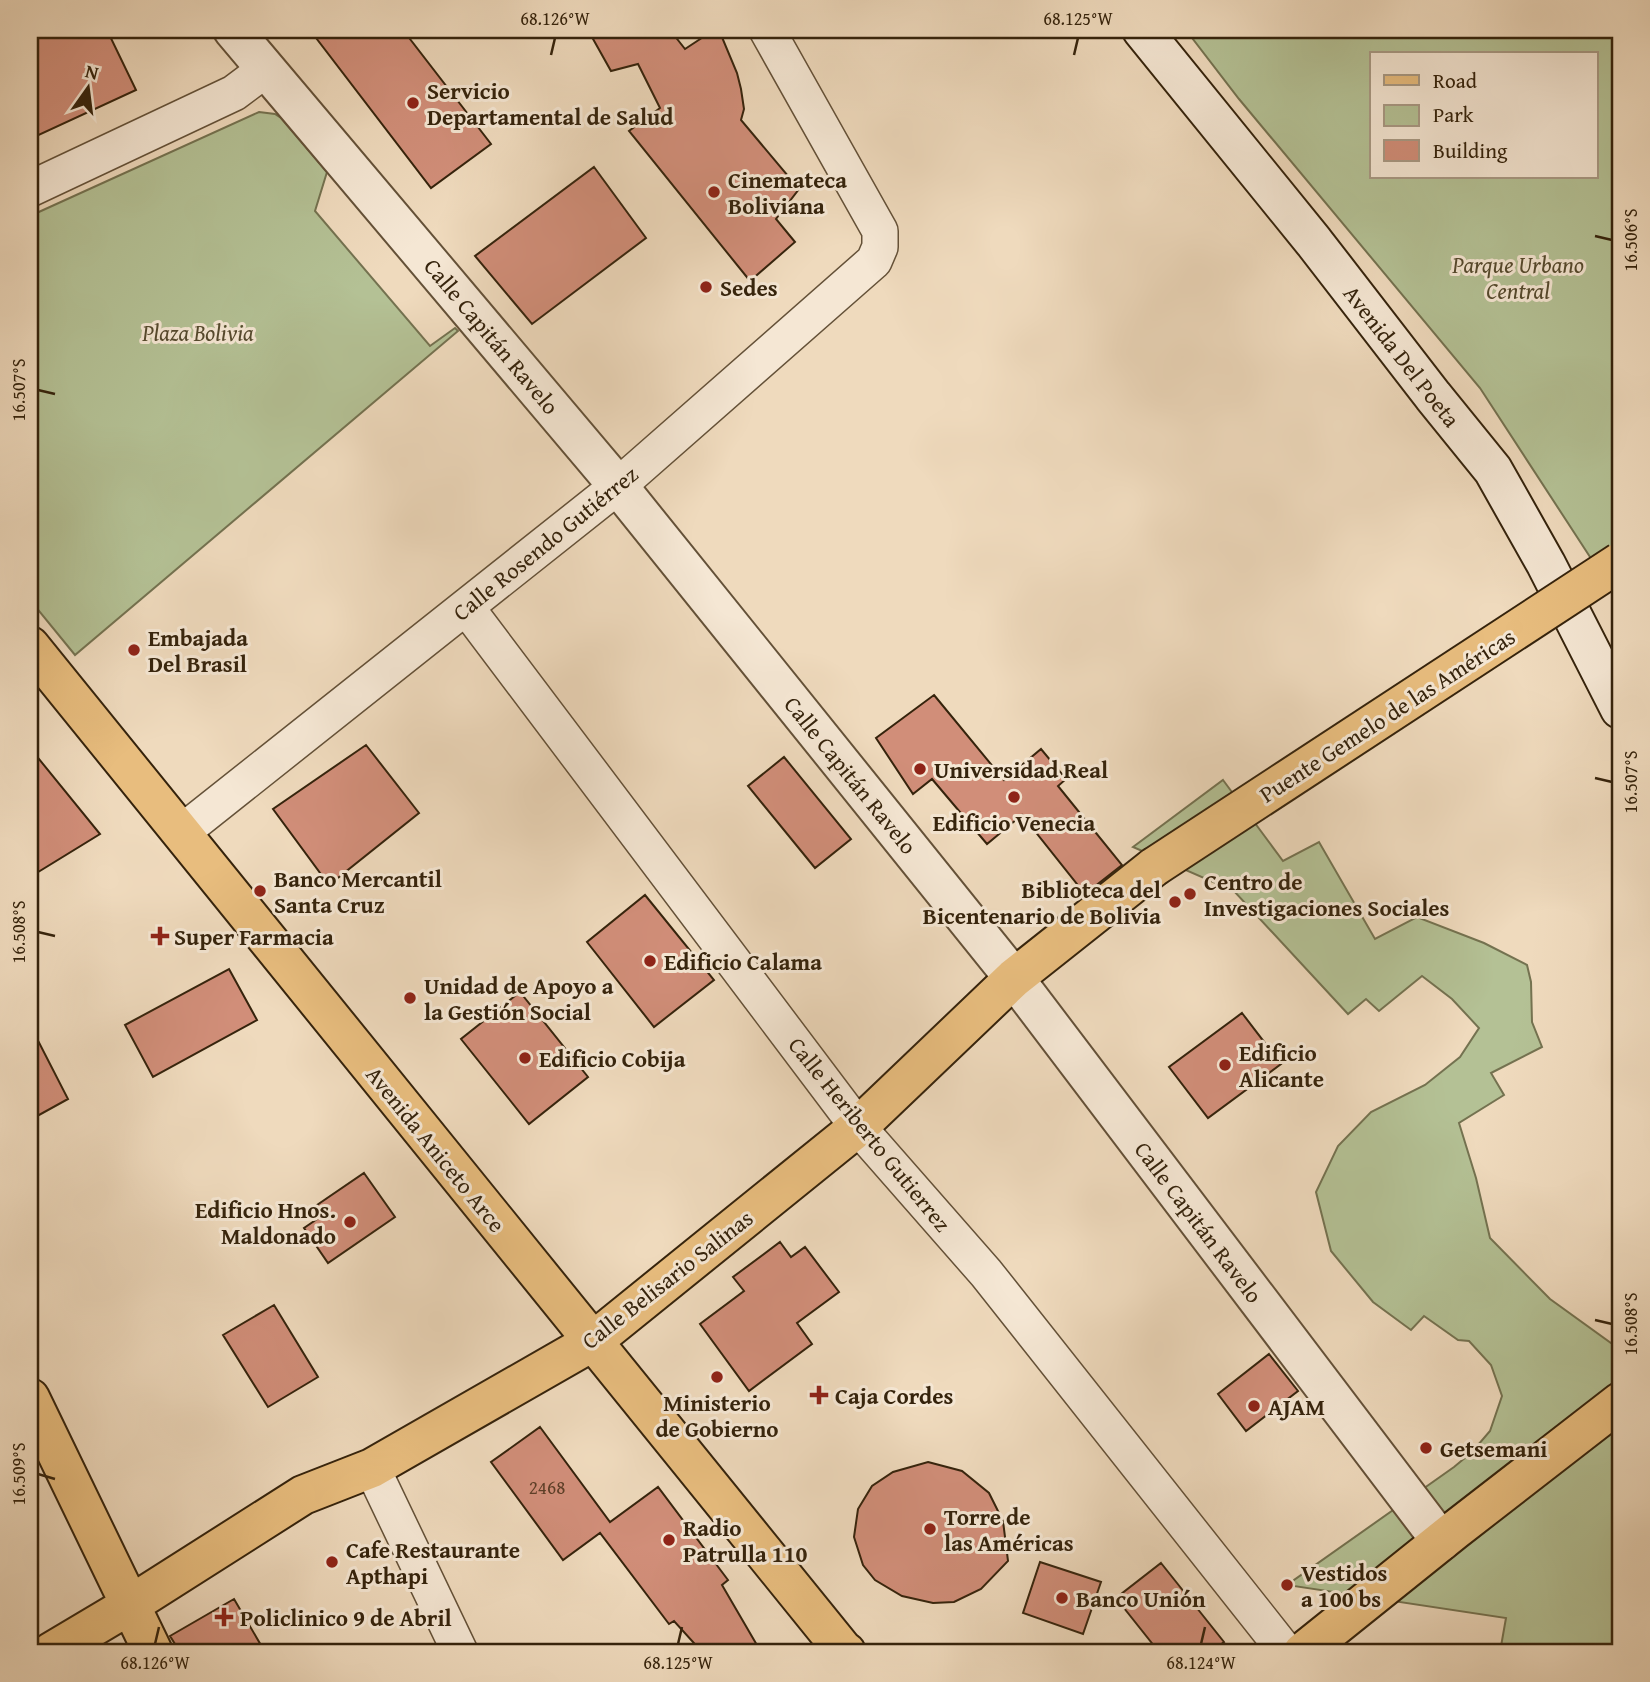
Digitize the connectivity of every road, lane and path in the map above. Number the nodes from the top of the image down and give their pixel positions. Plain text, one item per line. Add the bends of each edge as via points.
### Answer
1 (233, 30) edge
2 (767, 30) edge
3 (1142, 30) edge
4 (265, 69) junction
5 (30, 189) edge
6 (618, 486) junction
7 (1620, 562) edge
8 (466, 607) junction
9 (30, 646) edge
10 (1620, 709) edge
11 (181, 833) junction
12 (1154, 867) joint
13 (1014, 978) junction
14 (858, 1126) junction
15 (592, 1342) junction
16 (30, 1398) edge
17 (1620, 1402) edge
18 (372, 1468) junction
19 (311, 1511) dead end
20 (1448, 1536) junction
21 (130, 1605) junction
22 (844, 1651) edge
23 (51, 1652) edge
24 (153, 1652) edge
25 (460, 1652) edge
26 (1286, 1652) edge
27 (1303, 1652) edge

1 - 4 street, Calle Capitán Ravelo
2 - 6 street, Calle Rosendo Gutiérrez via 880,231 880,247 874,261
3 - 10 street, Avenida Del Poeta via 1493,470
4 - 5 street via 234,93
4 - 6 street, Calle Capitán Ravelo
6 - 8 street, Calle Rosendo Gutiérrez
6 - 13 street, Calle Capitán Ravelo
7 - 12 main road, Puente Gemelo de las Américas, bridge
8 - 11 street, Calle Rosendo Gutiérrez
8 - 14 street, Calle Heriberto Gutierrez
9 - 11 main road, Avenida Aniceto Arce
11 - 15 main road, Avenida Aniceto Arce
12 - 13 main road, Calle Belisario Salinas
13 - 14 main road, Calle Belisario Salinas
13 - 20 street, Calle Capitán Ravelo
14 - 15 main road, Calle Belisario Salinas
14 - 26 street, Calle Heriberto Gutierrez via 986,1273
15 - 18 main road, Calle Belisario Salinas
15 - 22 main road, Avenida Aniceto Arce
16 - 21 main road
17 - 20 main road
18 - 19 main road
18 - 21 main road, Calle Belisario Salinas via 303,1495
18 - 25 street
20 - 27 main road
21 - 23 main road, Calle Belisario Salinas
21 - 24 main road

